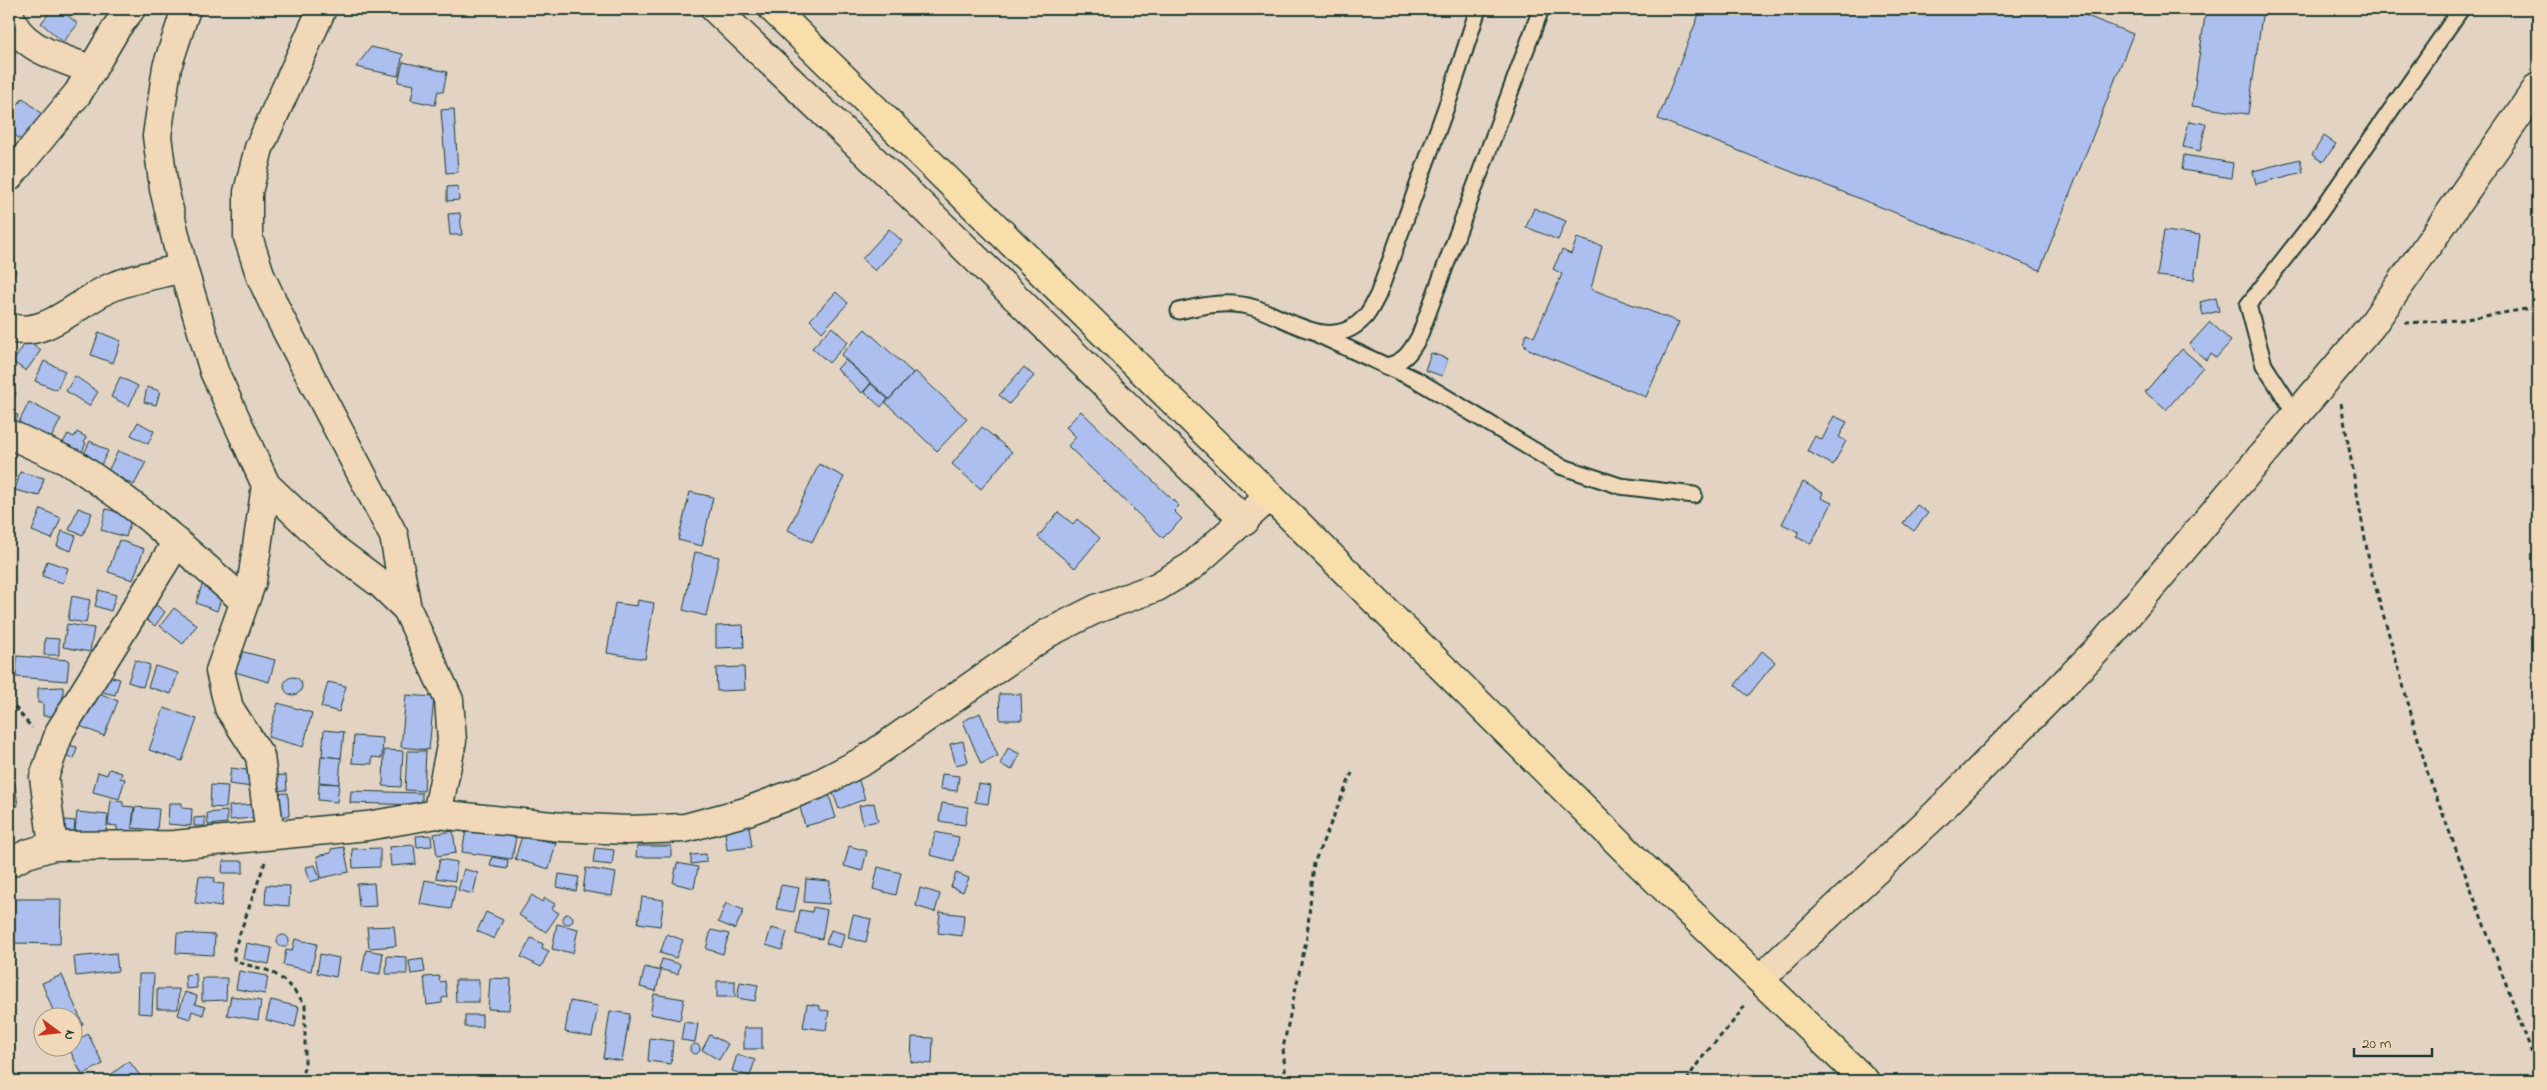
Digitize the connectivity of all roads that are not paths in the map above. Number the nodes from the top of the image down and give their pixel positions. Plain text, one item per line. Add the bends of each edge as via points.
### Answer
1 (130, 9) edge
2 (186, 9) edge
3 (322, 9) edge
4 (715, 9) edge
5 (773, 9) edge
6 (1478, 9) edge
7 (1541, 9) edge
8 (2460, 9) edge
9 (9, 12) edge
10 (92, 70) junction
11 (2538, 87) edge
12 (9, 178) edge
13 (183, 268) junction
14 (1179, 311) dead end
15 (9, 326) edge
16 (1318, 334) junction
17 (1386, 366) junction
18 (2297, 416) junction
19 (9, 434) edge
20 (266, 484) junction
21 (1694, 495) dead end
22 (1270, 496) junction
23 (1245, 521) junction
24 (177, 542) junction
25 (244, 601) junction
26 (407, 609) junction
27 (438, 814) junction
28 (270, 835) junction
29 (53, 846) junction
30 (9, 863) edge
31 (1760, 979) junction
32 (1865, 1081) edge

1 - 10 street
2 - 13 street via 167,67 157,136 164,188
3 - 26 street via 260,148 248,192 248,237 261,277 394,536
4 - 23 street
5 - 22 highway
6 - 16 lane via 1378,295 1364,318 1342,333
7 - 17 lane via 1419,337 1410,354 1400,363
8 - 18 lane via 2316,218 2248,304 2264,365
9 - 10 street via 11,25 26,40
10 - 12 street via 78,93
11 - 18 street via 2372,325
13 - 15 street via 112,287 41,328 21,332
13 - 20 street via 214,371
14 - 16 lane via 1205,304 1254,307
16 - 17 lane
17 - 21 lane via 1443,395 1560,466 1620,486
18 - 31 street via 2103,644 1936,814
19 - 24 street via 76,465
20 - 25 street via 252,581
20 - 26 street via 330,546 381,584
22 - 23 street
22 - 31 highway
23 - 27 street via 1192,566 1157,587 1096,609 1048,633 865,760 816,785 745,812 685,828 627,830
24 - 25 street
24 - 29 street via 60,730 44,777
25 - 28 street via 220,671 229,708 260,756
26 - 27 street via 450,700 452,741
27 - 28 street via 367,826
28 - 29 street via 174,846
29 - 30 street
31 - 32 highway

